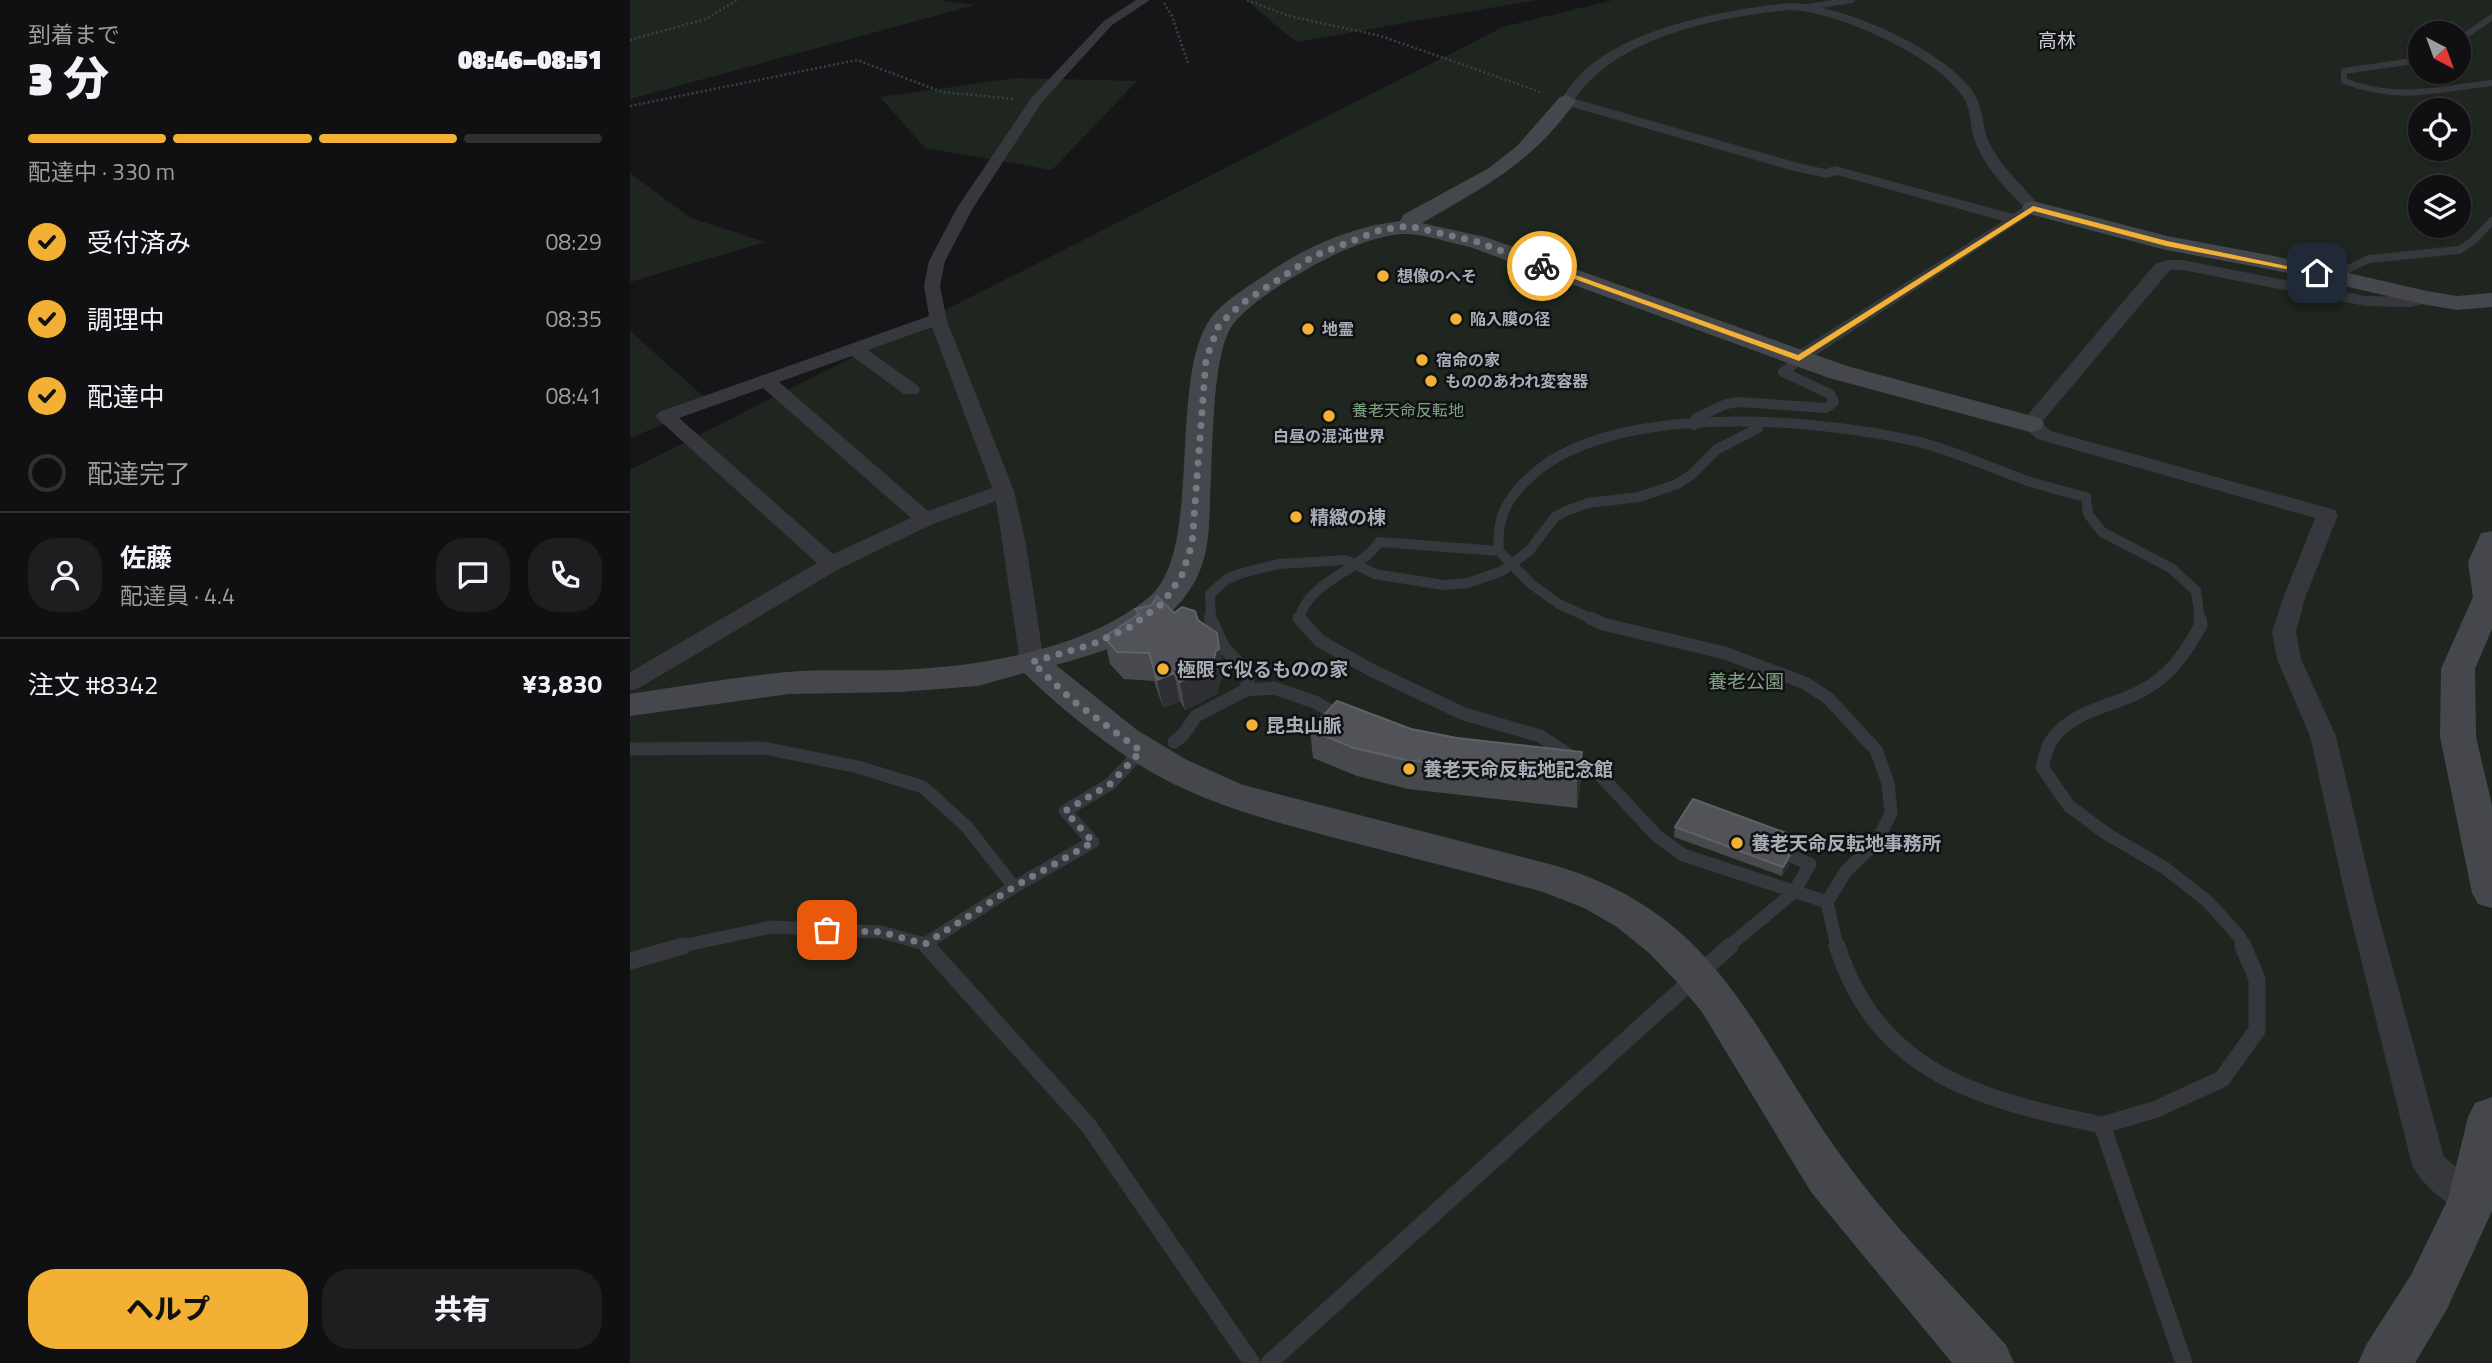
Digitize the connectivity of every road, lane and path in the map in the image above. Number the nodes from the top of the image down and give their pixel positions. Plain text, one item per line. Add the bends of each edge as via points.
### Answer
1 (737, 0) edge
2 (1144, 0) edge
3 (1162, 0) edge
4 (1247, 0) edge
5 (1852, 0) edge
6 (1807, 6) junction
7 (2492, 18) edge
8 (2471, 32) edge
9 (630, 40) edge
10 (2408, 62) edge
11 (1188, 63) dead end
12 (2492, 83) edge
13 (1037, 100) junction
14 (1567, 101) junction
15 (630, 106) edge
16 (2023, 214) junction
17 (2492, 221) edge
18 (1409, 226) junction
19 (2339, 278) junction
20 (2427, 298) junction
21 (2492, 300) edge
22 (938, 319) junction
23 (855, 349) junction
24 (1796, 362) junction
25 (766, 380) junction
26 (911, 390) dead end
27 (2030, 424) junction
28 (1694, 425) junction
29 (1766, 425) junction
30 (1004, 491) junction
31 (925, 519) junction
32 (2492, 540) edge
33 (1499, 551) junction
34 (1513, 563) junction
35 (831, 564) junction
36 (1356, 566) junction
37 (1032, 662) junction
38 (630, 683) edge
39 (1246, 690) junction
40 (630, 705) edge
41 (1356, 725) edge
42 (1157, 747) junction
43 (630, 749) edge
44 (1532, 749) edge
45 (1566, 753) junction
46 (1793, 857) edge
47 (1773, 873) edge
48 (1737, 874) junction
49 (1014, 887) junction
50 (1794, 892) junction
51 (2492, 893) edge
52 (1827, 902) junction
53 (925, 944) junction
54 (630, 961) edge
55 (1696, 974) junction
56 (2492, 1117) edge
57 (2102, 1125) junction
58 (2472, 1202) junction
59 (1252, 1363) edge
60 (1269, 1363) edge
61 (1987, 1363) edge
62 (2184, 1363) edge
63 (2385, 1363) edge

1 - 9 path via 706,19
2 - 13 street via 1108,23
3 - 11 path
4 - 14 path via 1289,16 1381,36
5 - 6 lane
6 - 14 street via 1706,20 1621,49 1584,76
6 - 16 street via 1844,18 1930,59 1955,80 1973,98 1980,138
7 - 8 lane
10 - 12 lane via 2344,71 2344,81 2365,91 2402,96
13 - 15 path via 942,92 863,60
13 - 22 street via 965,208 937,261 932,286
14 - 16 street via 1799,168 1827,174 1835,170
14 - 18 street via 1514,158 1411,220
16 - 19 street
16 - 24 street
17 - 19 lane via 2478,238 2457,251 2359,262
18 - 24 street via 1478,242
18 - 37 street via 1380,230 1314,256 1241,304 1219,325 1206,359 1192,544 1182,575 1163,603 1130,627 1093,644
19 - 20 street
20 - 21 street via 2457,303
20 - 27 street via 2365,301 2168,265
22 - 23 street
22 - 30 street
23 - 25 street
23 - 26 street
24 - 27 street
24 - 28 lane via 1783,372 1830,394 1834,402 1826,408 1726,404 1696,418
25 - 31 street
25 - 35 street via 666,416
27 - 58 street via 2044,435 2327,515 2284,632 2289,659 2323,736 2429,1165
28 - 29 lane
28 - 33 lane via 1609,436 1569,450 1542,467 1501,509 1496,533
29 - 34 lane via 1716,450 1677,484 1639,497 1588,503 1555,517
29 - 57 lane via 1874,434 1949,450 2086,497 2088,514 2102,532 2171,568 2196,591 2201,625 2180,661 2153,684 2117,704 2078,715 2052,738 2042,766 2069,806 2196,892 2238,936 2257,979 2257,1030 2222,1079 2154,1110
30 - 31 street
30 - 37 street
31 - 35 street
32 - 51 street via 2484,562 2489,597 2458,669 2458,737
33 - 34 lane
33 - 36 lane via 1379,542
34 - 36 lane via 1468,583 1443,585 1375,574
34 - 52 lane via 1531,584 1559,604 1603,624 1725,653 1805,683 1828,698 1876,750 1888,783 1891,813 1877,842 1846,871
35 - 38 street
36 - 39 lane via 1346,560 1279,564 1234,576 1210,594 1207,612 1214,634 1249,674
36 - 45 lane via 1308,598 1299,611 1299,620 1320,641 1428,698 1464,714 1540,736
37 - 40 street via 978,675 789,683
37 - 42 street via 1072,700
39 - 41 lane via 1274,688 1315,702
39 - 42 lane via 1196,716 1183,734
42 - 49 lane via 1110,784 1065,811 1093,842
42 - 55 street via 1182,774 1233,795 1547,878 1600,897 1654,934
43 - 49 lane via 764,748 858,767 923,787 967,827
44 - 45 lane
45 - 48 lane via 1600,775 1657,836 1683,855
46 - 50 lane via 1810,864
47 - 48 lane via 1771,877 1742,867
48 - 50 lane
49 - 53 lane
50 - 52 lane
50 - 55 lane
52 - 57 lane via 1829,928 1851,987 1878,1024 1913,1057 1967,1089 2024,1108
53 - 54 lane via 881,932 772,927
53 - 59 lane via 1088,1125
55 - 60 lane
55 - 61 street via 1828,1177
56 - 58 street
57 - 62 lane
58 - 63 street via 2429,1292

